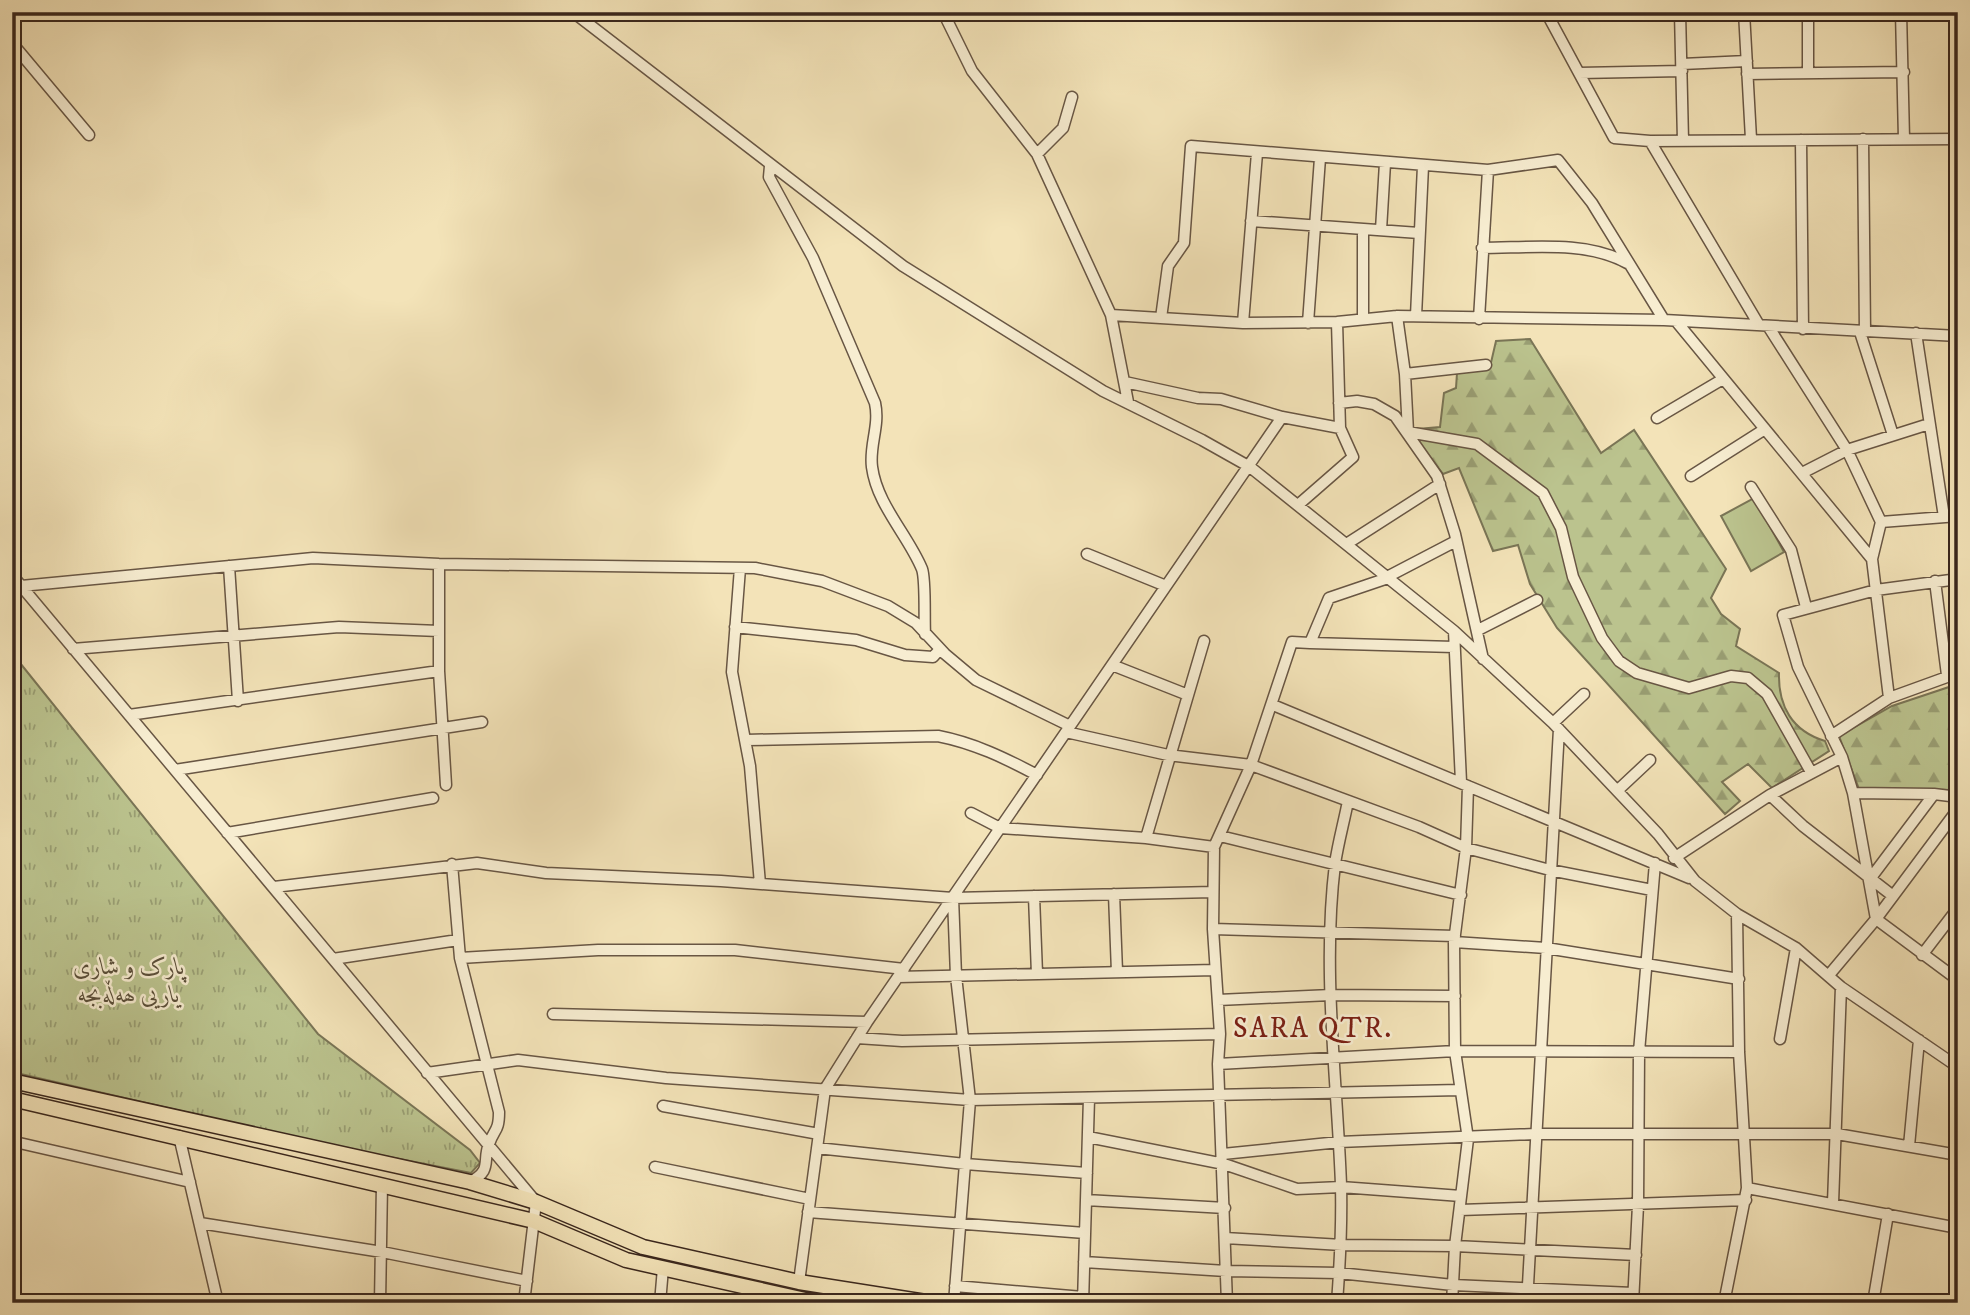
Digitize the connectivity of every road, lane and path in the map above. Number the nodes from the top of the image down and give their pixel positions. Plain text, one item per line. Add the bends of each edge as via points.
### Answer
1 (573, 12) edge
2 (943, 12) edge
3 (1546, 12) edge
4 (1681, 12) edge
5 (1744, 12) edge
6 (1808, 12) edge
7 (1901, 12) edge
8 (12, 43) edge
9 (1746, 61) junction
10 (1682, 67) junction
11 (1904, 72) junction
12 (1579, 73) junction
13 (1808, 73) junction
14 (1747, 75) junction
15 (1072, 97) dead end
16 (89, 135) dead end
17 (1751, 139) junction
18 (1863, 139) junction
19 (1904, 139) junction
20 (1958, 139) edge
21 (1801, 140) junction
22 (1650, 141) junction
23 (1683, 141) junction
24 (1037, 153) junction
25 (1257, 153) junction
26 (1320, 158) junction
27 (1385, 163) junction
28 (770, 166) junction
29 (1423, 166) junction
30 (1488, 170) junction
31 (1251, 221) junction
32 (1315, 226) junction
33 (1363, 229) junction
34 (1381, 230) junction
35 (1419, 233) junction
36 (1482, 248) junction
37 (1629, 265) junction
38 (1111, 315) junction
39 (1397, 316) junction
40 (1416, 316) junction
41 (1161, 318) junction
42 (1479, 319) junction
43 (1363, 320) junction
44 (1664, 320) junction
45 (1676, 321) junction
46 (1337, 322) junction
47 (1243, 323) junction
48 (1308, 323) junction
49 (1763, 326) junction
50 (1803, 329) junction
51 (1863, 332) junction
52 (1916, 333) junction
53 (1958, 336) edge
54 (1486, 365) dead end
55 (1405, 374) junction
56 (1723, 379) junction
57 (1125, 382) junction
58 (1128, 402) junction
59 (1339, 403) junction
60 (1282, 417) junction
61 (1657, 418) dead end
62 (1929, 424) junction
63 (1340, 428) junction
64 (1765, 429) junction
65 (1408, 432) junction
66 (1893, 435) junction
67 (1847, 450) junction
68 (1250, 467) junction
69 (1802, 473) junction
70 (1691, 476) dead end
71 (1440, 484) junction
72 (1751, 487) dead end
73 (1298, 505) junction
74 (1958, 516) edge
75 (1944, 517) junction
76 (1881, 522) junction
77 (1456, 541) junction
78 (1348, 543) junction
79 (1087, 554) dead end
80 (1872, 559) junction
81 (439, 564) junction
82 (229, 566) junction
83 (740, 568) junction
84 (12, 575) edge
85 (1388, 578) junction
86 (1958, 579) edge
87 (1935, 581) junction
88 (22, 586) junction
89 (1166, 586) junction
90 (1876, 590) junction
91 (1537, 600) dead end
92 (1806, 607) junction
93 (735, 627) junction
94 (1478, 630) junction
95 (439, 631) junction
96 (1454, 631) junction
97 (234, 634) junction
98 (925, 634) junction
99 (1204, 641) dead end
100 (1310, 643) junction
101 (1454, 647) junction
102 (73, 649) junction
103 (940, 649) junction
104 (1483, 659) junction
105 (1112, 665) junction
106 (439, 671) junction
107 (1952, 674) edge
108 (1584, 694) dead end
109 (1188, 695) junction
110 (1889, 698) junction
111 (238, 701) junction
112 (1273, 705) junction
113 (129, 715) junction
114 (481, 722) dead end
115 (1556, 726) junction
116 (441, 728) junction
117 (1068, 729) junction
118 (1831, 736) junction
119 (746, 740) junction
120 (1168, 755) junction
121 (1842, 757) junction
122 (1650, 760) dead end
123 (1251, 765) junction
124 (175, 770) junction
125 (1811, 772) junction
126 (1037, 775) junction
127 (1464, 784) junction
128 (446, 785) dead end
129 (1618, 790) junction
130 (1853, 793) junction
131 (1934, 794) junction
132 (1770, 795) junction
133 (1958, 797) edge
134 (433, 798) dead end
135 (1348, 801) junction
136 (1958, 809) edge
137 (971, 813) dead end
138 (1553, 820) junction
139 (1000, 828) junction
140 (227, 833) junction
141 (1220, 835) junction
142 (1146, 838) junction
143 (1214, 847) junction
144 (1466, 848) junction
145 (1674, 858) junction
146 (1335, 863) junction
147 (1655, 863) junction
148 (452, 864) junction
149 (1550, 870) junction
150 (1870, 879) junction
151 (1695, 881) junction
152 (760, 884) junction
153 (274, 887) junction
154 (1652, 890) junction
155 (1213, 892) junction
156 (1114, 894) junction
157 (1461, 895) junction
158 (1034, 896) junction
159 (1893, 896) junction
160 (953, 898) junction
161 (1957, 909) edge
162 (1737, 914) junction
163 (1876, 919) junction
164 (1213, 929) junction
165 (1331, 933) junction
166 (1454, 939) junction
167 (458, 940) junction
168 (1546, 948) junction
169 (1796, 948) junction
170 (1922, 955) junction
171 (460, 958) junction
172 (333, 959) junction
173 (1645, 963) junction
174 (1215, 970) junction
175 (1117, 972) junction
176 (901, 973) junction
177 (1037, 974) junction
178 (1829, 975) junction
179 (956, 976) junction
180 (1739, 979) junction
181 (1958, 980) edge
182 (1841, 987) junction
183 (1331, 995) junction
184 (1455, 996) junction
185 (1217, 1000) junction
186 (553, 1014) dead end
187 (867, 1022) junction
188 (1220, 1034) junction
189 (857, 1038) junction
190 (1780, 1039) dead end
191 (963, 1040) junction
192 (1919, 1040) junction
193 (1455, 1051) junction
194 (1539, 1052) junction
195 (1639, 1052) junction
196 (1739, 1052) junction
197 (1333, 1056) junction
198 (489, 1064) junction
199 (1218, 1064) junction
200 (1958, 1067) edge
201 (427, 1073) junction
202 (12, 1082) edge
203 (825, 1089) junction
204 (1460, 1090) junction
205 (1334, 1091) junction
206 (1220, 1095) junction
207 (1089, 1098) junction
208 (12, 1099) edge
209 (970, 1100) junction
210 (663, 1106) dead end
211 (181, 1118) junction
212 (819, 1134) junction
213 (1535, 1134) junction
214 (1637, 1134) junction
215 (1745, 1134) junction
216 (1837, 1134) junction
217 (179, 1136) junction
218 (1088, 1137) junction
219 (1468, 1139) junction
220 (15, 1142) dead end
221 (1339, 1142) junction
222 (488, 1145) junction
223 (1909, 1146) junction
224 (817, 1148) junction
225 (1958, 1155) edge
226 (1224, 1159) junction
227 (965, 1164) junction
228 (655, 1167) dead end
229 (1087, 1173) junction
230 (190, 1182) junction
231 (470, 1182) junction
232 (382, 1184) junction
233 (1341, 1187) junction
234 (1747, 1188) junction
235 (1461, 1196) junction
236 (810, 1199) junction
237 (1086, 1200) junction
238 (1745, 1200) junction
239 (536, 1202) junction
240 (1833, 1203) junction
241 (1638, 1205) junction
242 (1225, 1208) junction
243 (1534, 1208) junction
244 (1460, 1210) junction
245 (808, 1212) junction
246 (1888, 1214) junction
247 (534, 1221) junction
248 (200, 1223) junction
249 (960, 1224) junction
250 (1958, 1228) edge
251 (1085, 1233) junction
252 (1225, 1238) junction
253 (1342, 1245) junction
254 (1455, 1246) junction
255 (1531, 1248) junction
256 (382, 1252) junction
257 (1636, 1255) junction
258 (1084, 1262) junction
259 (663, 1268) junction
260 (1226, 1270) junction
261 (1339, 1273) junction
262 (527, 1281) junction
263 (799, 1282) junction
264 (1453, 1285) junction
265 (955, 1286) junction
266 (1528, 1287) junction
267 (1633, 1298) edge
268 (1083, 1300) edge
269 (800, 1301) edge
270 (905, 1301) edge
271 (218, 1303) edge
272 (380, 1303) edge
273 (524, 1303) edge
274 (660, 1303) edge
275 (819, 1303) edge
276 (932, 1303) edge
277 (954, 1303) edge
278 (1227, 1303) edge
279 (1337, 1303) edge
280 (1452, 1303) edge
281 (1527, 1303) edge
282 (1724, 1303) edge
283 (1873, 1303) edge

1 - 28 street
2 - 24 street via 972,71
3 - 12 street
4 - 10 street
5 - 9 street
6 - 13 street
7 - 11 street
8 - 16 street
9 - 10 street
9 - 14 street
10 - 12 street
10 - 23 street
11 - 13 street
11 - 19 street
12 - 22 street via 1614,138
13 - 14 street
14 - 17 street
15 - 24 street via 1063,128
17 - 21 street
17 - 23 street
18 - 19 street
18 - 21 street
18 - 51 street
19 - 20 street
21 - 50 street
22 - 23 street
22 - 49 street
24 - 38 street
25 - 26 street
25 - 31 street
25 - 41 street via 1191,146 1184,243 1168,266
26 - 27 street
26 - 32 street
27 - 29 street
27 - 34 street
28 - 58 street via 903,266 1103,391
28 - 98 street via 769,177 813,258 875,403 878,417 871,466 876,486 924,573
29 - 30 street
29 - 35 street
30 - 36 street
30 - 37 street via 1558,160 1592,203
31 - 32 street
31 - 47 street
32 - 33 street
32 - 48 street
33 - 34 street
33 - 43 street
34 - 35 street
35 - 40 street
36 - 37 street via 1587,250 1611,254
36 - 42 street
37 - 44 street
38 - 41 street
38 - 57 street
39 - 40 street
39 - 43 street
39 - 55 street
40 - 42 street
41 - 47 street
42 - 44 street
43 - 46 street
44 - 45 street
45 - 49 street
45 - 56 street
46 - 48 street
46 - 59 street
47 - 48 street
49 - 50 street
49 - 67 street
50 - 51 street
51 - 52 street
51 - 66 street
52 - 53 street
52 - 62 street
54 - 55 street
55 - 65 street
56 - 61 street
56 - 64 street
57 - 58 street
57 - 60 street via 1247,405
58 - 68 street
59 - 63 street
59 - 65 street via 1374,404 1395,416
60 - 63 street
60 - 68 street
62 - 66 street
62 - 75 street
63 - 73 street via 1353,457
64 - 69 street
64 - 70 street
65 - 71 street
65 - 125 street via 1476,444 1543,493 1561,528 1573,577 1602,638 1619,661 1637,673 1689,688 1731,676 1748,678 1767,694
66 - 67 street
67 - 69 street
67 - 76 street
68 - 73 street
68 - 89 street
69 - 80 street
71 - 77 street
71 - 78 street
72 - 92 street via 1791,550
73 - 78 street
74 - 75 street
75 - 76 street
76 - 80 street
77 - 85 street
77 - 94 street
78 - 85 street
79 - 89 street
80 - 90 street
81 - 82 street via 313,558
81 - 83 street
81 - 95 street
82 - 88 street
82 - 97 street
83 - 93 street
83 - 98 street via 794,574 846,589 906,616
84 - 88 street
85 - 96 street
85 - 100 street via 1329,598
86 - 87 street
87 - 90 street
87 - 107 street
88 - 102 street
89 - 105 street
90 - 92 street
90 - 110 street
91 - 94 street
92 - 118 street via 1783,615 1798,667
93 - 103 street via 856,640 922,659 933,657
93 - 119 street via 732,672
94 - 104 street
95 - 97 street via 339,628
95 - 106 street
96 - 101 street
96 - 104 street
97 - 102 street
97 - 111 street
98 - 103 street
99 - 109 street
100 - 101 street
100 - 112 street via 1292,642
101 - 127 street
102 - 113 street
103 - 117 street via 976,680
104 - 115 street
105 - 109 street
105 - 117 street
106 - 111 street
106 - 116 street
107 - 110 street
108 - 115 street
109 - 120 street
110 - 118 street
111 - 113 street
112 - 123 street
112 - 127 street
113 - 124 street
114 - 116 street
115 - 129 street
115 - 138 street
116 - 124 street
116 - 128 street
117 - 120 street
117 - 126 street
118 - 121 street
119 - 126 street via 938,736 1001,756
119 - 152 street
120 - 123 street
120 - 142 street
121 - 125 street
121 - 130 street
122 - 129 street
123 - 135 street
123 - 141 street
124 - 140 street
125 - 132 street
126 - 139 street
127 - 138 street
127 - 144 street
129 - 145 street
130 - 131 street
130 - 150 street
131 - 133 street
131 - 150 street
132 - 145 street
132 - 150 street
134 - 140 street
135 - 144 street
135 - 146 street
136 - 159 street
137 - 139 street
138 - 147 street
138 - 149 street
139 - 142 street
139 - 160 street
140 - 153 street
141 - 143 street
141 - 146 street
142 - 143 street
143 - 155 street
144 - 149 street
144 - 157 street
145 - 151 street
146 - 157 street
146 - 165 street
147 - 151 street
147 - 154 street
148 - 152 street
148 - 153 street
148 - 167 street
149 - 154 street
149 - 168 street
150 - 159 street
150 - 163 street
151 - 162 street
152 - 160 street
153 - 172 street
154 - 173 street
155 - 156 street
155 - 164 street
156 - 158 street
156 - 175 street
157 - 166 street
158 - 160 street
158 - 177 street
159 - 163 street
160 - 176 street
160 - 179 street
161 - 170 street
162 - 169 street
162 - 180 street
163 - 170 street
163 - 178 street
164 - 165 street
164 - 174 street
165 - 166 street
165 - 183 street
166 - 168 street
166 - 184 street
167 - 171 street
167 - 172 street
168 - 173 street
168 - 194 street
169 - 178 street
169 - 190 street
170 - 181 street
171 - 176 street via 598,950 735,950
171 - 198 street
172 - 201 street
173 - 180 street
173 - 195 street
174 - 175 street
174 - 185 street
175 - 177 street
176 - 179 street
176 - 187 street
177 - 179 street
178 - 182 street
179 - 191 street
180 - 196 street
182 - 192 street
182 - 216 street
183 - 184 street
183 - 185 street
183 - 197 street
184 - 193 street
185 - 188 street
186 - 187 street
187 - 189 street
188 - 191 street
188 - 199 street
189 - 191 street
189 - 203 street
191 - 209 street
192 - 200 street
192 - 223 street
193 - 194 street
193 - 197 street
193 - 204 street
194 - 195 street
194 - 213 street
195 - 196 street
195 - 214 street
196 - 215 street
197 - 199 street
197 - 205 street
198 - 201 street
198 - 203 street via 518,1060 666,1078
198 - 222 street via 499,1129
199 - 206 street
201 - 222 street
202 - 211 main road
203 - 209 street
203 - 212 street
204 - 205 street
204 - 219 street
205 - 206 street
205 - 221 street
206 - 207 street
206 - 226 street
207 - 209 street
207 - 218 street
208 - 217 main road
209 - 227 street
210 - 212 street
211 - 217 main road
211 - 231 main road
212 - 224 street
213 - 214 street
213 - 219 street
213 - 243 street
214 - 215 street
214 - 241 street
215 - 216 street
215 - 234 street
216 - 223 street
216 - 240 street
217 - 230 street
217 - 232 main road
218 - 226 street
218 - 229 street
219 - 221 street
219 - 235 street
220 - 230 street
221 - 226 street
221 - 233 street
222 - 231 street via 484,1171
222 - 239 street
223 - 225 street
224 - 227 street
224 - 236 street
226 - 233 street via 1297,1189
226 - 242 street
227 - 229 street
227 - 249 street
228 - 236 street
229 - 237 street
230 - 248 street
231 - 239 main road
232 - 247 main road
232 - 256 street
233 - 235 street
233 - 253 street
234 - 238 street
234 - 240 street
235 - 244 street
236 - 245 street
237 - 242 street
237 - 251 street
238 - 241 street
238 - 282 street
239 - 247 street
239 - 263 main road via 636,1245
240 - 246 street
241 - 243 street
241 - 257 street
242 - 252 street
243 - 244 street
243 - 255 street
244 - 254 street
245 - 249 street
245 - 263 street
246 - 250 street
246 - 283 street
247 - 259 main road via 626,1260
247 - 262 street
248 - 256 street
248 - 271 street
249 - 251 street
249 - 265 street
251 - 258 street
252 - 253 street
252 - 260 street
253 - 254 street
253 - 261 street
254 - 255 street
254 - 264 street
255 - 257 street
255 - 266 street
256 - 262 street
256 - 272 street
257 - 267 street
258 - 260 street
258 - 268 street
259 - 269 main road
259 - 274 street
260 - 261 street
260 - 278 street
261 - 264 street
261 - 279 street
262 - 273 street
263 - 270 main road
264 - 266 street
264 - 280 street
265 - 268 street
265 - 277 street
266 - 267 street
266 - 281 street
269 - 275 main road
270 - 276 main road

